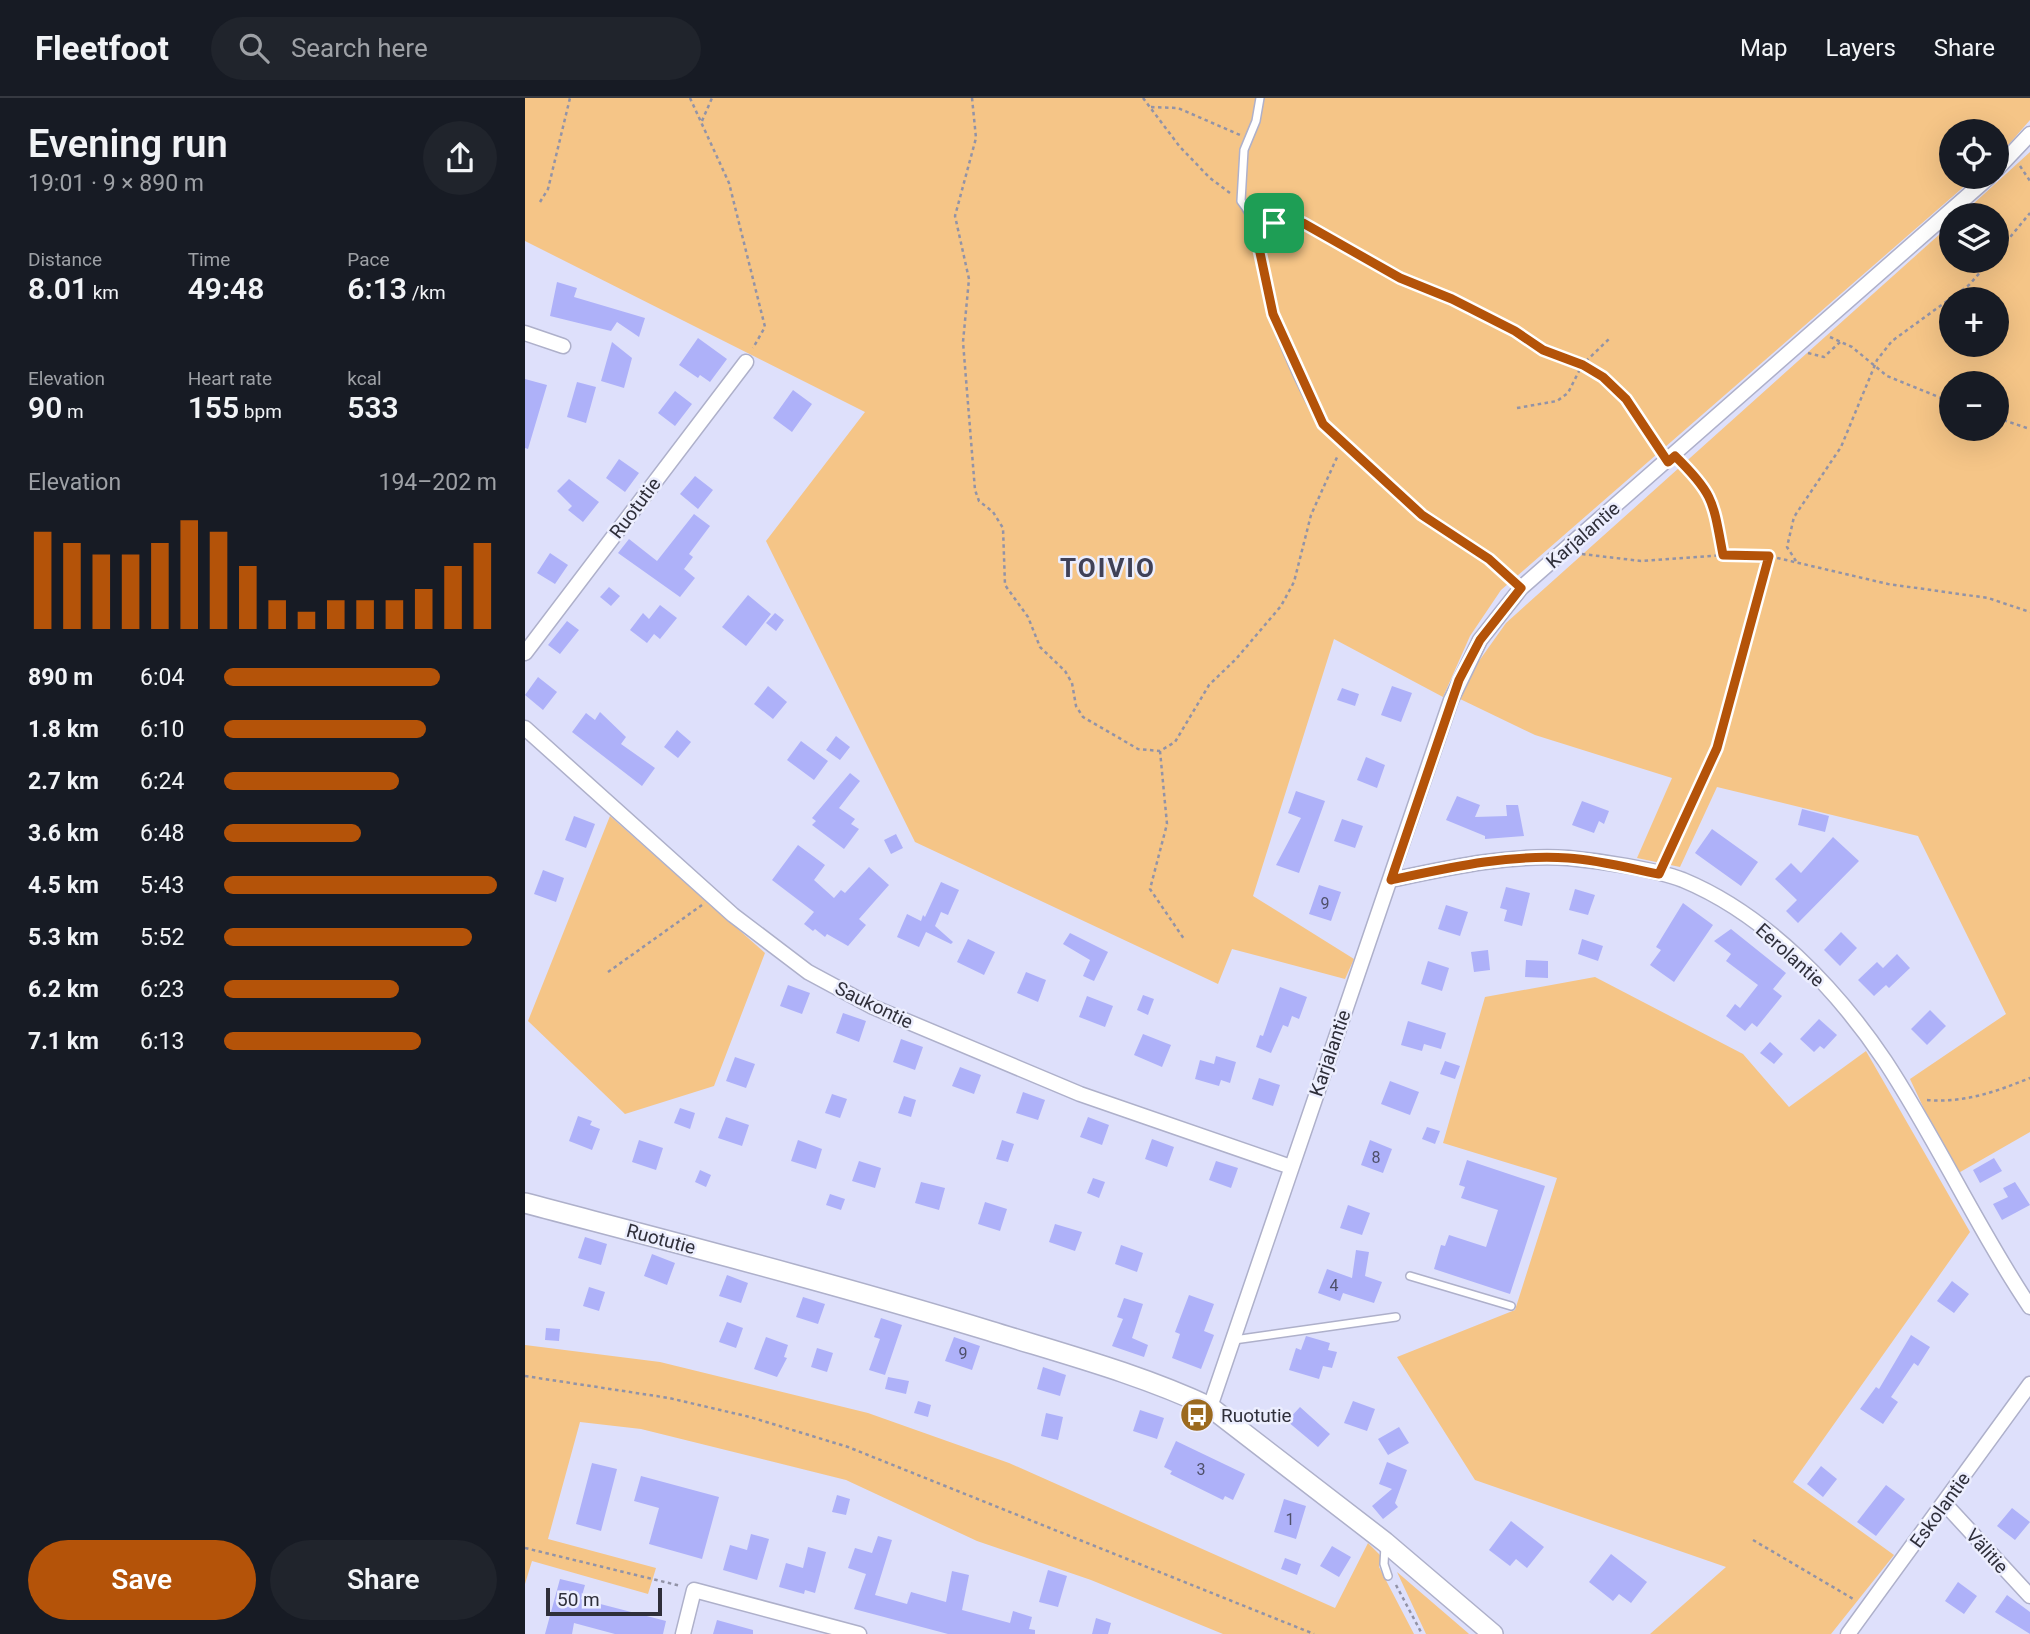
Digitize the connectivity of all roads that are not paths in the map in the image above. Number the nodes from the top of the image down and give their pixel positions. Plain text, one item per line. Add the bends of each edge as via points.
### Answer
1 (1260, 98) edge
2 (2030, 134) edge
3 (2009, 158) edge
4 (1975, 189) edge
5 (525, 333) edge
6 (562, 345) dead end
7 (746, 362) road end
8 (1521, 588) junction
9 (525, 653) edge
10 (525, 728) edge
11 (1391, 880) junction
12 (1290, 1167) junction
13 (525, 1203) edge
14 (1410, 1276) dead end
15 (1511, 1306) dead end
16 (2030, 1307) edge
17 (1397, 1317) dead end
18 (1233, 1340) junction
19 (2030, 1384) edge
20 (1210, 1407) junction
21 (1945, 1504) junction
22 (1385, 1542) junction
23 (1388, 1576) road end
24 (2030, 1596) edge
25 (683, 1634) edge
26 (859, 1634) edge
27 (1493, 1634) edge
28 (1848, 1634) edge

1 - 8 lane via 1244,150 1241,201 1252,215 1273,314 1313,406 1323,424 1422,515 1489,559
2 - 3 street
4 - 8 street, Karjalantie
5 - 6 street
7 - 9 street, Ruotutie
8 - 11 street, Karjalantie via 1480,640 1459,680
10 - 12 street, Saukontie via 711,895 808,972 873,1007 1080,1094
11 - 12 street, Karjalantie
11 - 16 street, Eerolantie via 1517,859 1567,858 1680,879 1711,894 1794,954 1856,1021
12 - 18 street, Karjalantie
13 - 20 street, Ruotutie via 866,1293 1135,1376
14 - 15 lane
17 - 18 lane
18 - 20 street, Karjalantie
19 - 21 street, Eskolantie
20 - 22 street, Ruotutie
21 - 24 street, Välitie
21 - 28 street, Eskolantie
22 - 23 lane
22 - 27 street, Ruotutie
25 - 26 street via 694,1590

